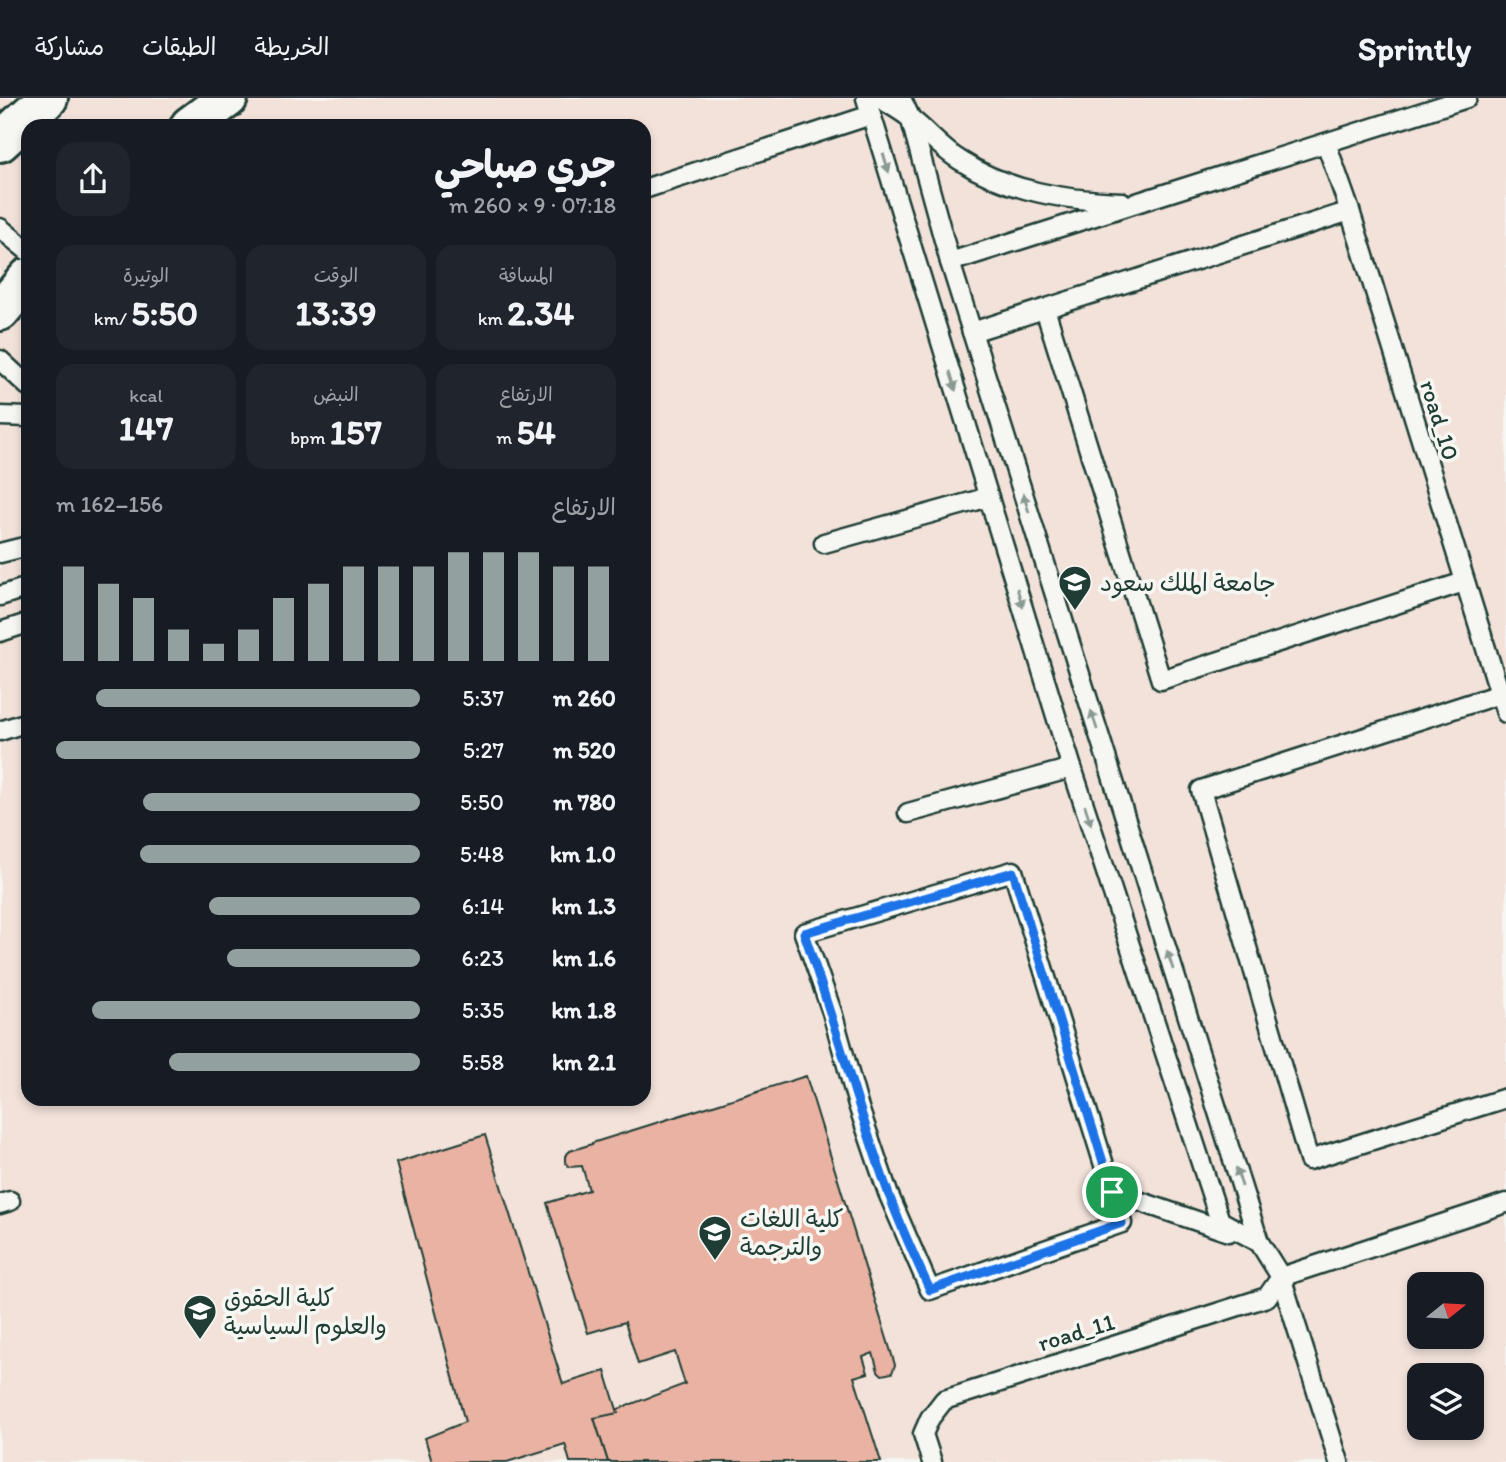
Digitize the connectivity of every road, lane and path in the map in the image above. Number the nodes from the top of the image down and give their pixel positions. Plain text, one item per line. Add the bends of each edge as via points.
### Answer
1 (48, 98) edge
2 (879, 98) edge
3 (901, 98) edge
4 (1467, 98) edge
5 (868, 107) edge
6 (220, 108) edge
7 (910, 117) junction
8 (25, 119) edge
9 (202, 119) edge
10 (21, 123) edge
11 (0, 142) edge
12 (1326, 143) junction
13 (651, 186) edge
14 (1136, 203) junction
15 (1350, 211) junction
16 (0, 228) edge
17 (21, 245) edge
18 (950, 262) junction
19 (21, 286) edge
20 (1045, 309) junction
21 (0, 310) edge
22 (972, 332) junction
23 (0, 359) edge
24 (21, 379) edge
25 (0, 416) edge
26 (21, 418) edge
27 (989, 497) junction
28 (824, 543) dead end
29 (21, 548) edge
30 (0, 553) edge
31 (1464, 582) junction
32 (21, 589) edge
33 (0, 596) edge
34 (21, 626) edge
35 (0, 632) edge
36 (1503, 693) edge
37 (1506, 713) edge
38 (21, 724) edge
39 (0, 731) edge
40 (1072, 768) junction
41 (908, 813) dead end
42 (1506, 1098) edge
43 (1112, 1192) junction
44 (1506, 1203) edge
45 (1259, 1242) junction
46 (1281, 1277) junction
47 (932, 1462) edge
48 (1339, 1462) edge

1 - 8 main road
2 - 7 lane
3 - 7 lane
4 - 12 lane
5 - 13 lane
5 -> 27 lane
6 - 9 main road
7 - 14 lane via 959,160 989,177 1043,194
7 - 18 lane
10 - 11 main road
12 - 14 lane
12 - 15 lane, road_10
14 - 18 lane
15 - 20 lane
15 - 31 lane, road_10
16 - 17 lane
18 - 22 lane
19 - 21 main road
20 - 22 lane
20 - 31 lane via 1161,680
45 -> 22 lane
23 - 24 lane
25 - 26 lane
27 - 28 lane
27 -> 40 lane
29 - 30 lane
31 - 36 lane, road_10
32 - 33 lane
34 - 35 lane
36 - 37 lane, road_10
36 - 42 lane via 1200,790 1309,1160
38 - 39 lane
40 - 41 lane
40 -> 45 lane via 1220,1221
43 - 43 lane via 1122,1223 930,1290 888,1193 804,933 1013,872
43 - 45 lane
44 - 46 lane
45 - 46 lane
46 - 47 lane, road_11 via 1267,1297 944,1400 923,1434
46 - 48 lane

